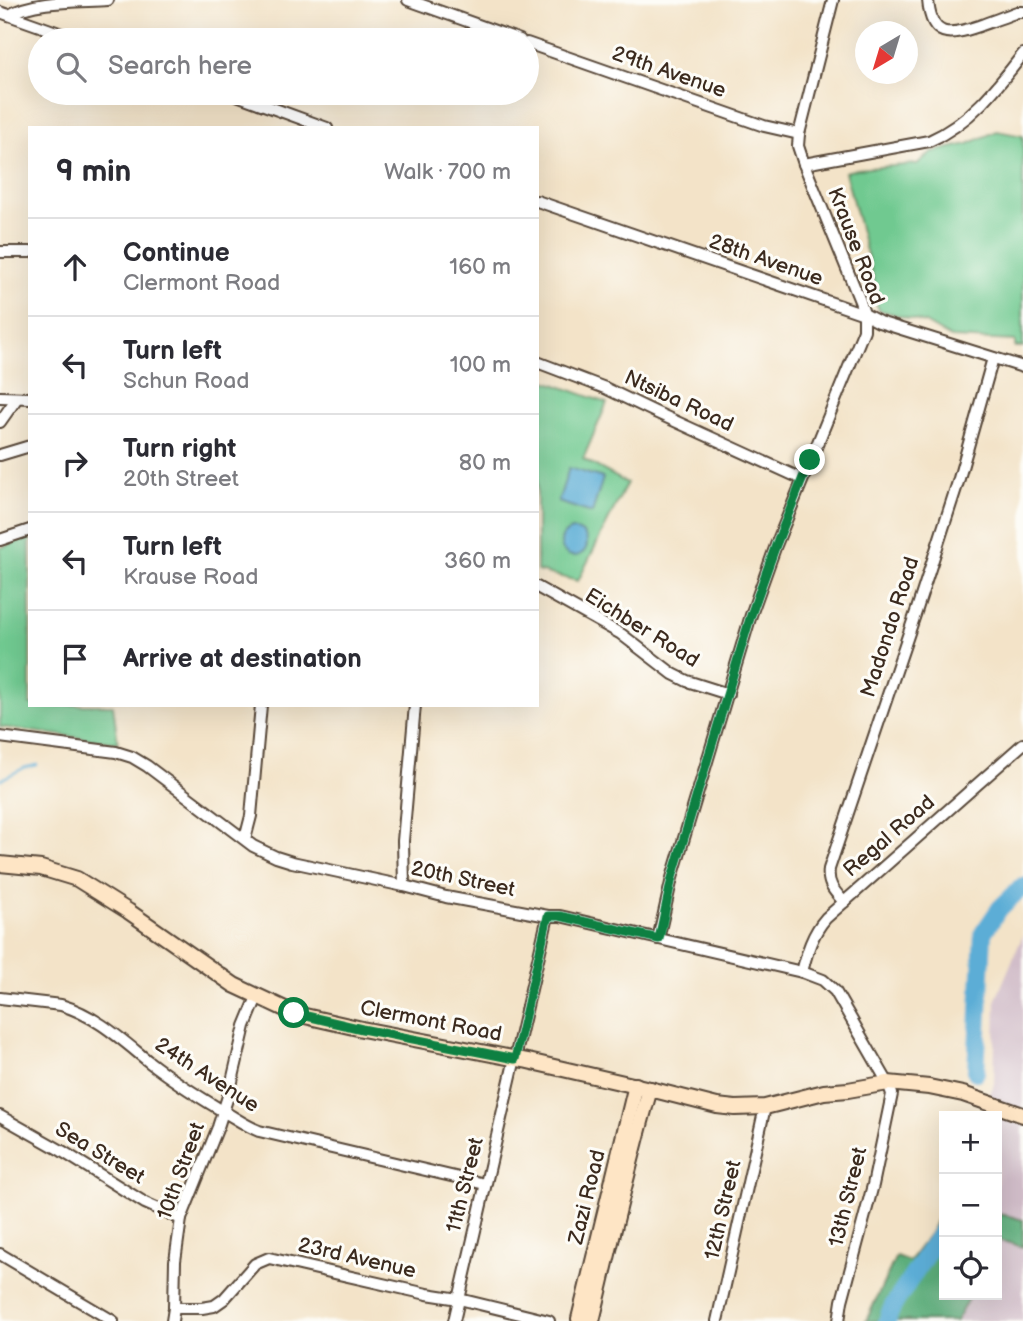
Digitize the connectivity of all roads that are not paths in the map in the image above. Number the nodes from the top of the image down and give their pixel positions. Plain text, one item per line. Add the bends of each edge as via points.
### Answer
1 (108, 0) edge
2 (408, 0) edge
3 (833, 0) edge
4 (928, 0) edge
5 (1023, 12) edge
6 (4, 14) edge
7 (44, 28) edge
8 (486, 28) edge
9 (539, 47) edge
10 (1023, 54) edge
11 (264, 105) edge
12 (322, 126) edge
13 (799, 134) junction
14 (804, 164) junction
15 (539, 202) edge
16 (5, 252) edge
17 (28, 252) edge
18 (0, 261) edge
19 (864, 314) junction
20 (993, 358) junction
21 (539, 363) edge
22 (1023, 367) edge
23 (0, 397) edge
24 (17, 398) junction
25 (28, 398) edge
26 (0, 422) edge
27 (28, 447) edge
28 (0, 454) edge
29 (802, 479) junction
30 (28, 531) edge
31 (0, 540) edge
32 (539, 588) edge
33 (728, 694) junction
34 (261, 707) edge
35 (415, 707) edge
36 (0, 737) edge
37 (1023, 744) edge
38 (245, 839) junction
39 (0, 864) edge
40 (404, 886) junction
41 (844, 902) junction
42 (548, 916) junction
43 (659, 939) junction
44 (802, 972) junction
45 (257, 997) junction
46 (0, 998) edge
47 (515, 1059) junction
48 (888, 1083) junction
49 (643, 1087) junction
50 (765, 1107) junction
51 (223, 1111) junction
52 (1023, 1115) edge
53 (0, 1116) edge
54 (485, 1184) junction
55 (181, 1219) junction
56 (0, 1254) edge
57 (459, 1299) junction
58 (174, 1308) junction
59 (113, 1321) edge
60 (172, 1321) edge
61 (454, 1321) edge
62 (549, 1321) edge
63 (584, 1321) edge
64 (717, 1321) edge
65 (839, 1321) edge

1 - 6 street via 36,5
2 - 8 street
3 - 13 street
4 - 5 street via 933,22 945,33
6 - 7 street
9 - 13 street, 29th Avenue
10 - 14 street via 970,115 944,134 929,141
11 - 12 street
13 - 14 street, Krause Road
14 - 19 street, Krause Road
15 - 19 street, 28th Avenue
16 - 17 street
16 - 18 street
19 - 20 street, 28th Avenue
19 - 29 street, Krause Road via 864,330
20 - 22 street, 28th Avenue
20 - 41 street, Madondo Road via 958,482 829,869 831,888
21 - 29 street, Ntsiba Road via 606,388
23 - 24 street
24 - 25 street
24 - 26 street
27 - 28 street
29 - 33 street, Krause Road via 751,615
30 - 31 street
32 - 33 street, Eichber Road via 621,634 673,674
33 - 43 street, Krause Road via 672,878
34 - 38 street
35 - 40 street via 403,841
36 - 38 street, 20th Street via 132,757
37 - 41 street, Regal Road
38 - 40 street, 20th Street via 292,862
39 - 45 street, Clermont Road via 41,868 77,880
40 - 42 street, 20th Street
41 - 44 street, Regal Road via 816,929
42 - 43 street, 20th Street
42 - 47 street, 11th Street
43 - 44 street, 20th Street
44 - 48 street, 20th Street via 835,991
45 - 47 street, Clermont Road via 294,1013
45 - 51 street, 10th Street
46 - 51 street, 24th Avenue via 71,1008 110,1030
47 - 49 street, Clermont Road
47 - 54 street, 11th Street
48 - 50 street, Clermont Road via 824,1091
48 - 52 street, Clermont Road via 963,1094
48 - 65 street, 13th Street via 887,1119
49 - 50 street, Clermont Road via 717,1106
49 - 63 street, Zazi Road via 610,1251
50 - 64 street, 12th Street
51 - 54 street, 24th Avenue via 259,1131
51 - 55 street, 10th Street
53 - 55 street, Sea Street via 145,1203
54 - 57 street, 11th Street
55 - 58 street, 10th Street
56 - 59 street
57 - 58 street, 23rd Avenue via 269,1258 255,1265 214,1306
57 - 61 street, 11th Street
57 - 62 street, 23rd Avenue
58 - 60 street, 10th Street

